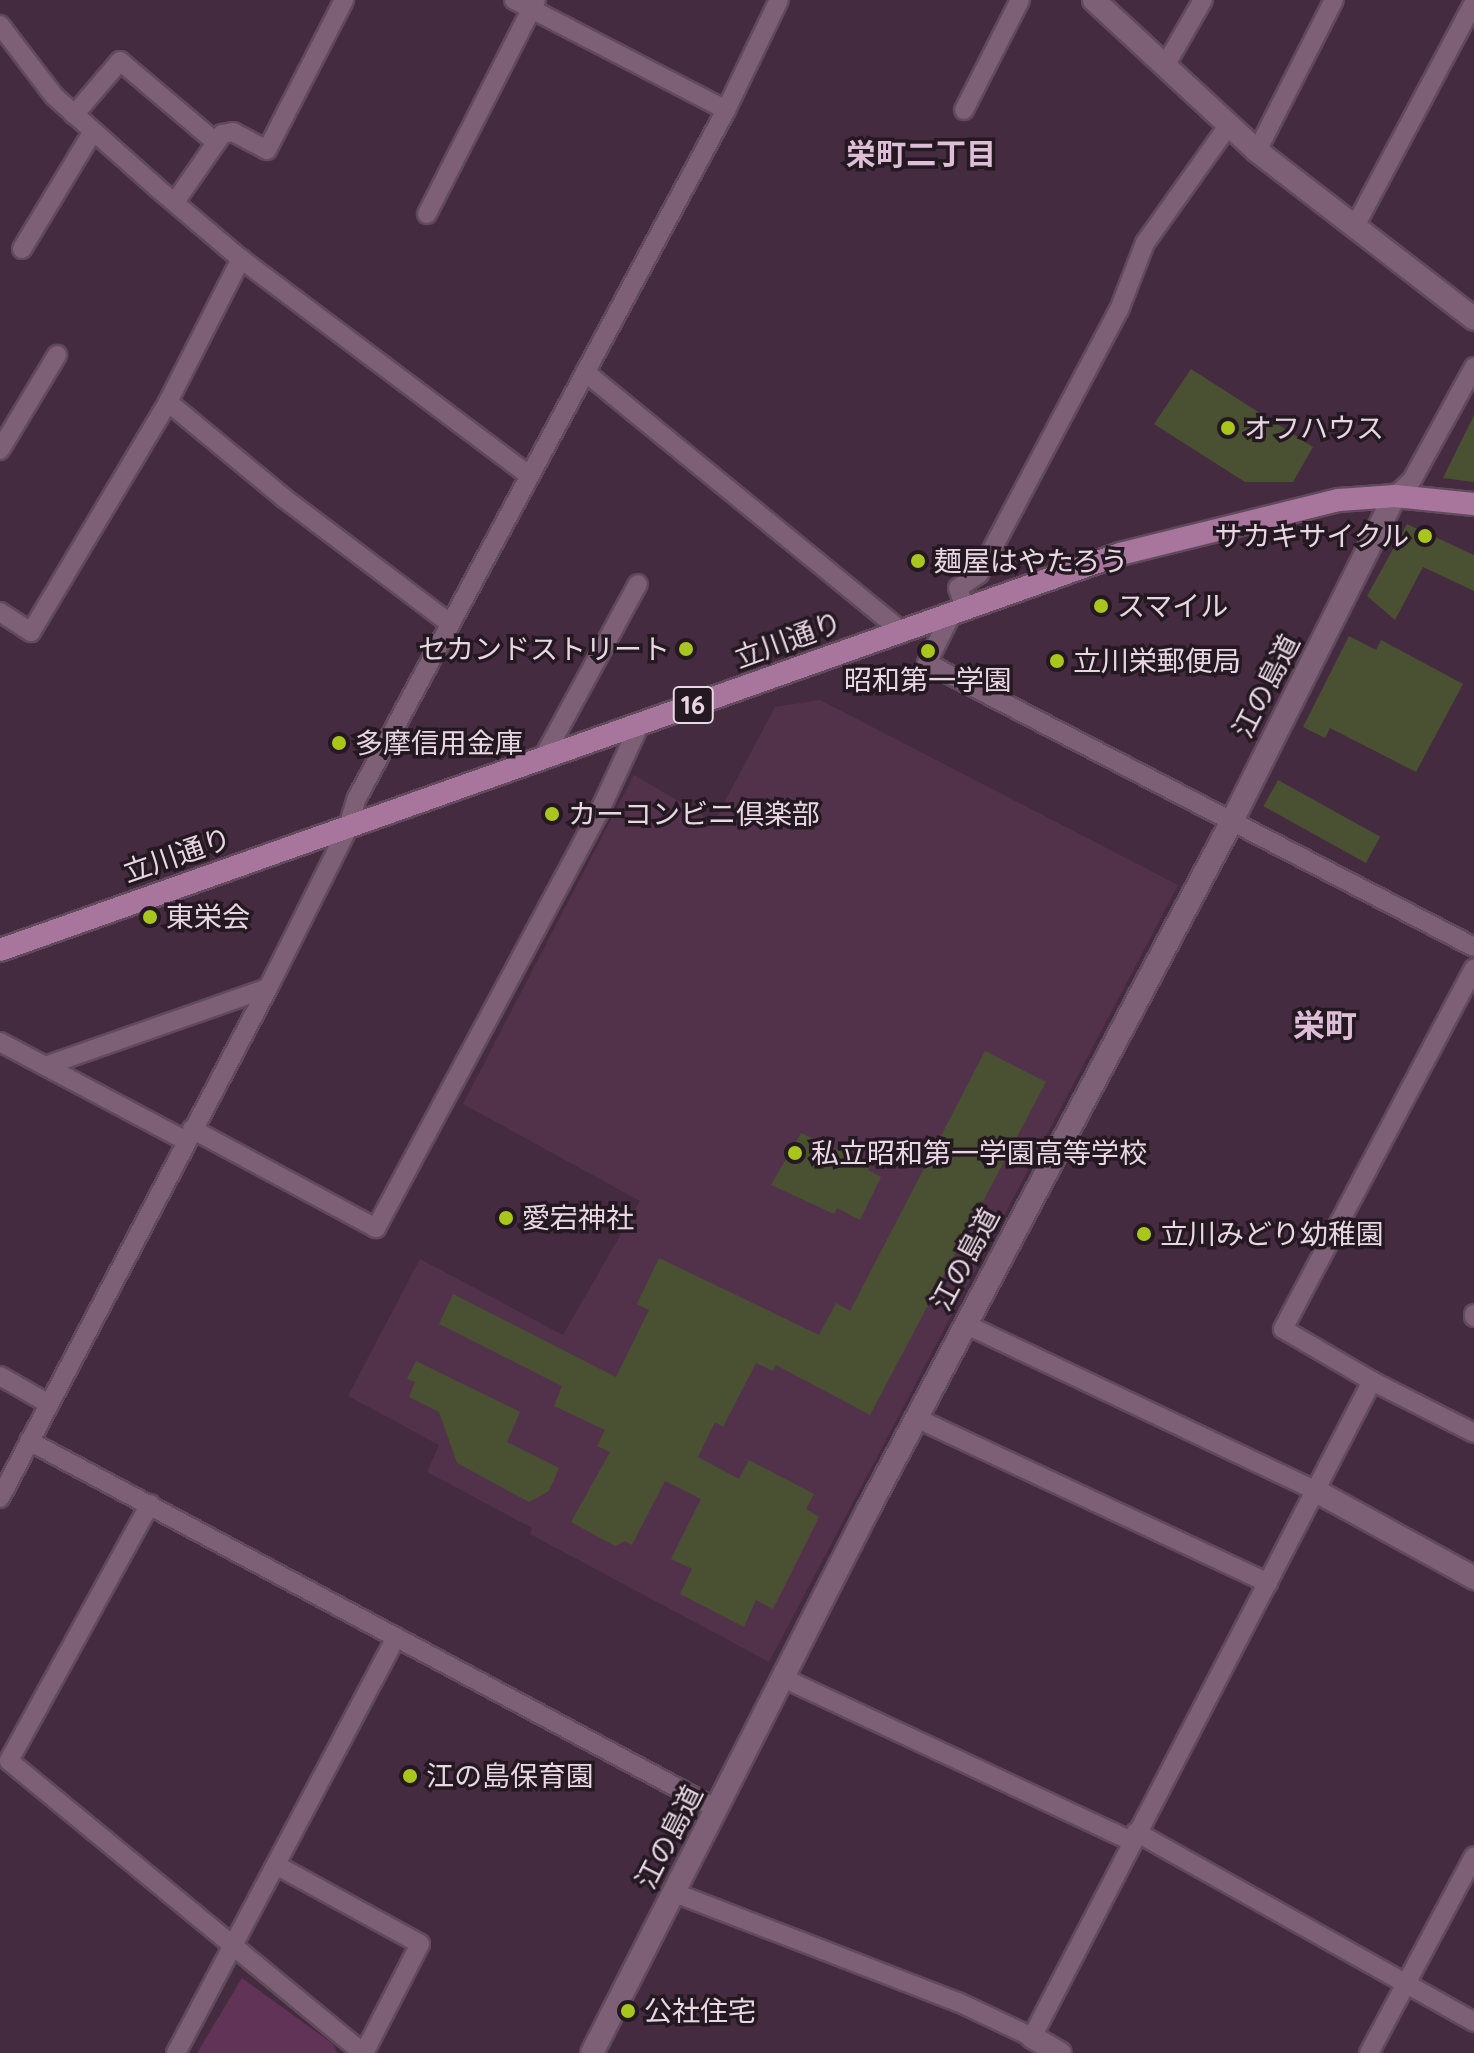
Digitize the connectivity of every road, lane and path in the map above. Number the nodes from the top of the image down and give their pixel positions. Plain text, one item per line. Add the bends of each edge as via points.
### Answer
1 (344, 0) edge
2 (514, 0) edge
3 (779, 0) edge
4 (1020, 0) edge
5 (1094, 0) edge
6 (1203, 0) edge
7 (1334, 0) edge
8 (1474, 2) edge
9 (534, 4) edge
10 (0, 25) edge
11 (1165, 66) junction
12 (726, 110) junction
13 (964, 110) dead end
14 (74, 115) junction
15 (1229, 125) junction
16 (92, 133) junction
17 (213, 140) junction
18 (1257, 151) junction
19 (175, 202) junction
20 (427, 214) dead end
21 (1354, 228) junction
22 (22, 249) dead end
23 (241, 259) junction
24 (1474, 319) edge
25 (57, 355) dead end
26 (1474, 367) edge
27 (585, 372) junction
28 (168, 402) junction
29 (0, 450) edge
30 (527, 474) junction
31 (1395, 496) junction
32 (1474, 504) edge
33 (638, 584) dead end
34 (959, 611) junction
35 (0, 612) edge
36 (449, 623) junction
37 (902, 631) junction
38 (640, 724) junction
39 (543, 758) junction
40 (1232, 821) junction
41 (347, 830) junction
42 (1474, 947) edge
43 (0, 950) edge
44 (1474, 968) edge
45 (268, 988) junction
46 (0, 1042) edge
47 (45, 1066) junction
48 (189, 1135) junction
49 (965, 1324) junction
50 (0, 1376) edge
51 (1372, 1381) junction
52 (49, 1404) junction
53 (916, 1418) junction
54 (1474, 1433) edge
55 (29, 1441) junction
56 (1314, 1490) junction
57 (0, 1498) edge
58 (150, 1504) junction
59 (1474, 1578) edge
60 (1268, 1583) junction
61 (396, 1638) junction
62 (783, 1678) junction
63 (717, 1809) junction
64 (1134, 1836) junction
65 (1474, 1856) edge
66 (276, 1865) junction
67 (1468, 1883) edge
68 (675, 1893) junction
69 (231, 1949) junction
70 (1406, 1983) junction
71 (1474, 2022) edge
72 (1032, 2037) junction
73 (176, 2053) edge
74 (364, 2053) edge
75 (592, 2053) edge
76 (1060, 2053) edge
77 (1369, 2053) edge

1 - 17 street via 267,150 233,132
2 - 9 street
3 - 12 street
4 - 13 street
5 - 11 street
6 - 11 street
7 - 18 street
8 - 21 street
9 - 12 street
9 - 20 street
10 - 14 street
11 - 15 street
12 - 27 street
14 - 16 street
14 - 17 street via 120,61
15 - 18 street
15 - 34 street via 1145,243 1119,310 979,574 958,588
16 - 19 street
16 - 22 street
17 - 19 street
18 - 21 street
19 - 23 street
21 - 24 street
23 - 28 street
23 - 30 street
25 - 29 street
26 - 31 street via 1412,480
27 - 30 street
27 - 37 street
28 - 35 street via 31,632
28 - 36 street
30 - 36 street
31 - 32 main road, 立川通り / 16
31 - 34 main road, 立川通り / 16 via 1339,500 1214,527
31 - 40 street, 江の島道
33 - 39 street
34 - 37 main road, 立川通り / 16
34 - 40 street via 927,663
36 - 41 street via 357,798
37 - 38 main road, 立川通り / 16
38 - 39 main road, 立川通り / 16
38 - 48 street via 600,810 376,1228
39 - 41 main road, 立川通り / 16
40 - 42 street
40 - 49 street, 江の島道
41 - 43 main road, 立川通り / 16
41 - 45 street
44 - 51 street via 1283,1329
45 - 47 street
45 - 48 street
46 - 47 street
47 - 48 street
48 - 52 street
49 - 53 street, 江の島道
49 - 56 street
50 - 52 street
51 - 54 street
51 - 56 street
52 - 55 street
53 - 60 street
53 - 62 street, 江の島道
55 - 57 street
55 - 58 street
56 - 59 street
56 - 60 street
58 - 61 street
58 - 69 street via 9,1761
60 - 64 street
61 - 63 street
61 - 66 street
62 - 63 street, 江の島道
62 - 64 street
63 - 68 street, 江の島道
64 - 70 street
64 - 72 street
65 - 67 street
66 - 69 street
66 - 74 street via 420,1944
67 - 70 street
68 - 72 street via 958,2002
68 - 75 street, 江の島道
69 - 73 street
69 - 74 street
70 - 71 street
70 - 77 street
72 - 76 street

